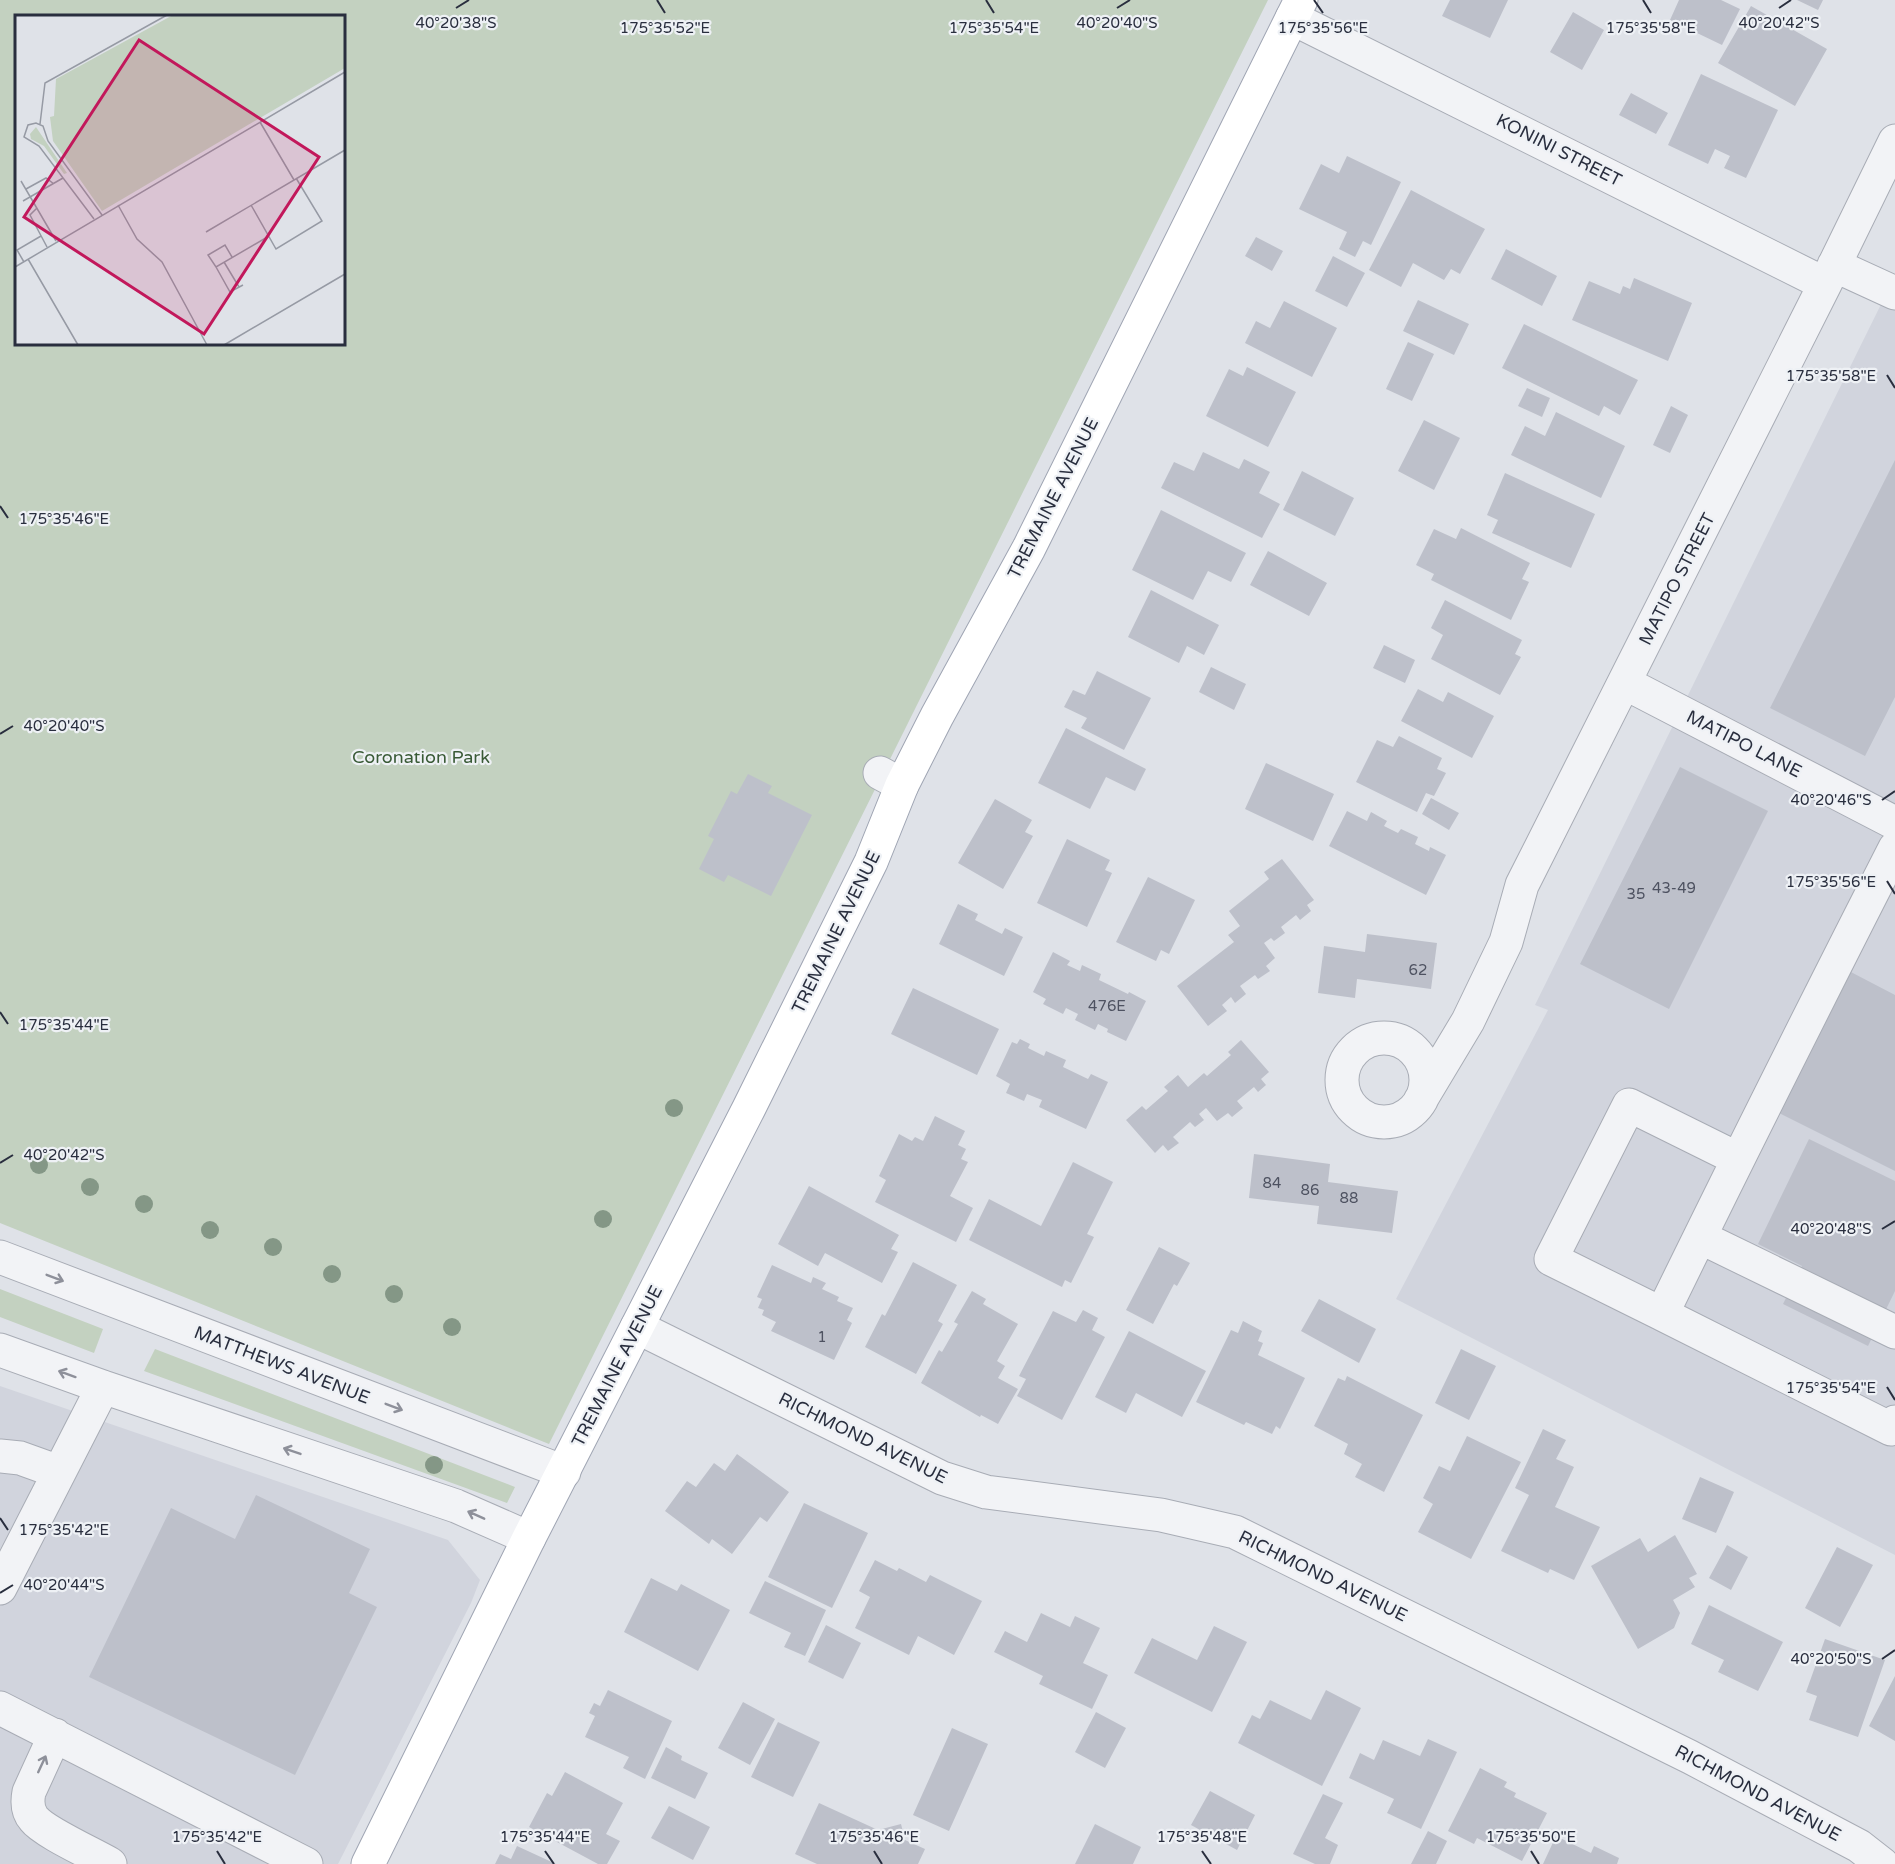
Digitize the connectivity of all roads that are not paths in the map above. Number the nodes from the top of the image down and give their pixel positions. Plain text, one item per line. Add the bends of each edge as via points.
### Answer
1 (1297, 9) edge
2 (1895, 141) edge
3 (1829, 274) junction
4 (1895, 293) edge
5 (1625, 682) junction
6 (1895, 823) edge
7 (1895, 848) edge
8 (1468, 1021) junction
9 (1414, 1050) junction
10 (1420, 1101) junction
11 (1738, 1159) junction
12 (1700, 1237) junction
13 (0, 1257) edge
14 (1662, 1314) junction
15 (637, 1327) junction
16 (1895, 1332) edge
17 (0, 1350) edge
18 (103, 1387) junction
19 (1895, 1422) edge
20 (0, 1456) edge
21 (59, 1472) junction
22 (564, 1472) junction
23 (529, 1538) junction
24 (0, 1588) edge
25 (0, 1708) edge
26 (55, 1735) junction
27 (110, 1864) edge
28 (306, 1864) edge
29 (368, 1864) edge
30 (1882, 1864) edge

1 - 3 street, KONINI STREET
1 - 15 main road, TREMAINE AVENUE via 1029,548 937,716 891,779 871,862
2 - 3 street, MATIPO STREET
3 - 4 street
3 - 5 street, MATIPO STREET
5 - 6 street, MATIPO LANE
5 - 8 street, MATIPO STREET via 1522,885 1506,942
7 - 11 street
8 - 9 street, MATIPO STREET via 1448,1039
8 - 10 street, MATIPO STREET
9 - 10 street via 1426,1074
9 - 10 street, MATIPO STREET via 1389,1038 1362,1043 1344,1064 1343,1092 1359,1114 1378,1121 1400,1119
11 - 12 street
11 - 14 street via 1629,1105 1551,1259
12 - 14 street
12 - 16 street
13 -> 22 street, MATTHEWS AVENUE
14 - 19 street via 1891,1429
15 - 22 main road, TREMAINE AVENUE
15 - 30 street, RICHMOND AVENUE via 942,1478 986,1492 1161,1515 1235,1532 1690,1757 1859,1846
18 -> 17 street
18 - 21 street
23 -> 18 street via 456,1506
20 - 21 street via 20,1458
21 - 24 street
22 - 23 main road, TREMAINE AVENUE
23 - 29 main road, TREMAINE AVENUE
25 - 26 street
27 -> 26 street via 39,1824 29,1812 29,1792
26 - 28 street

